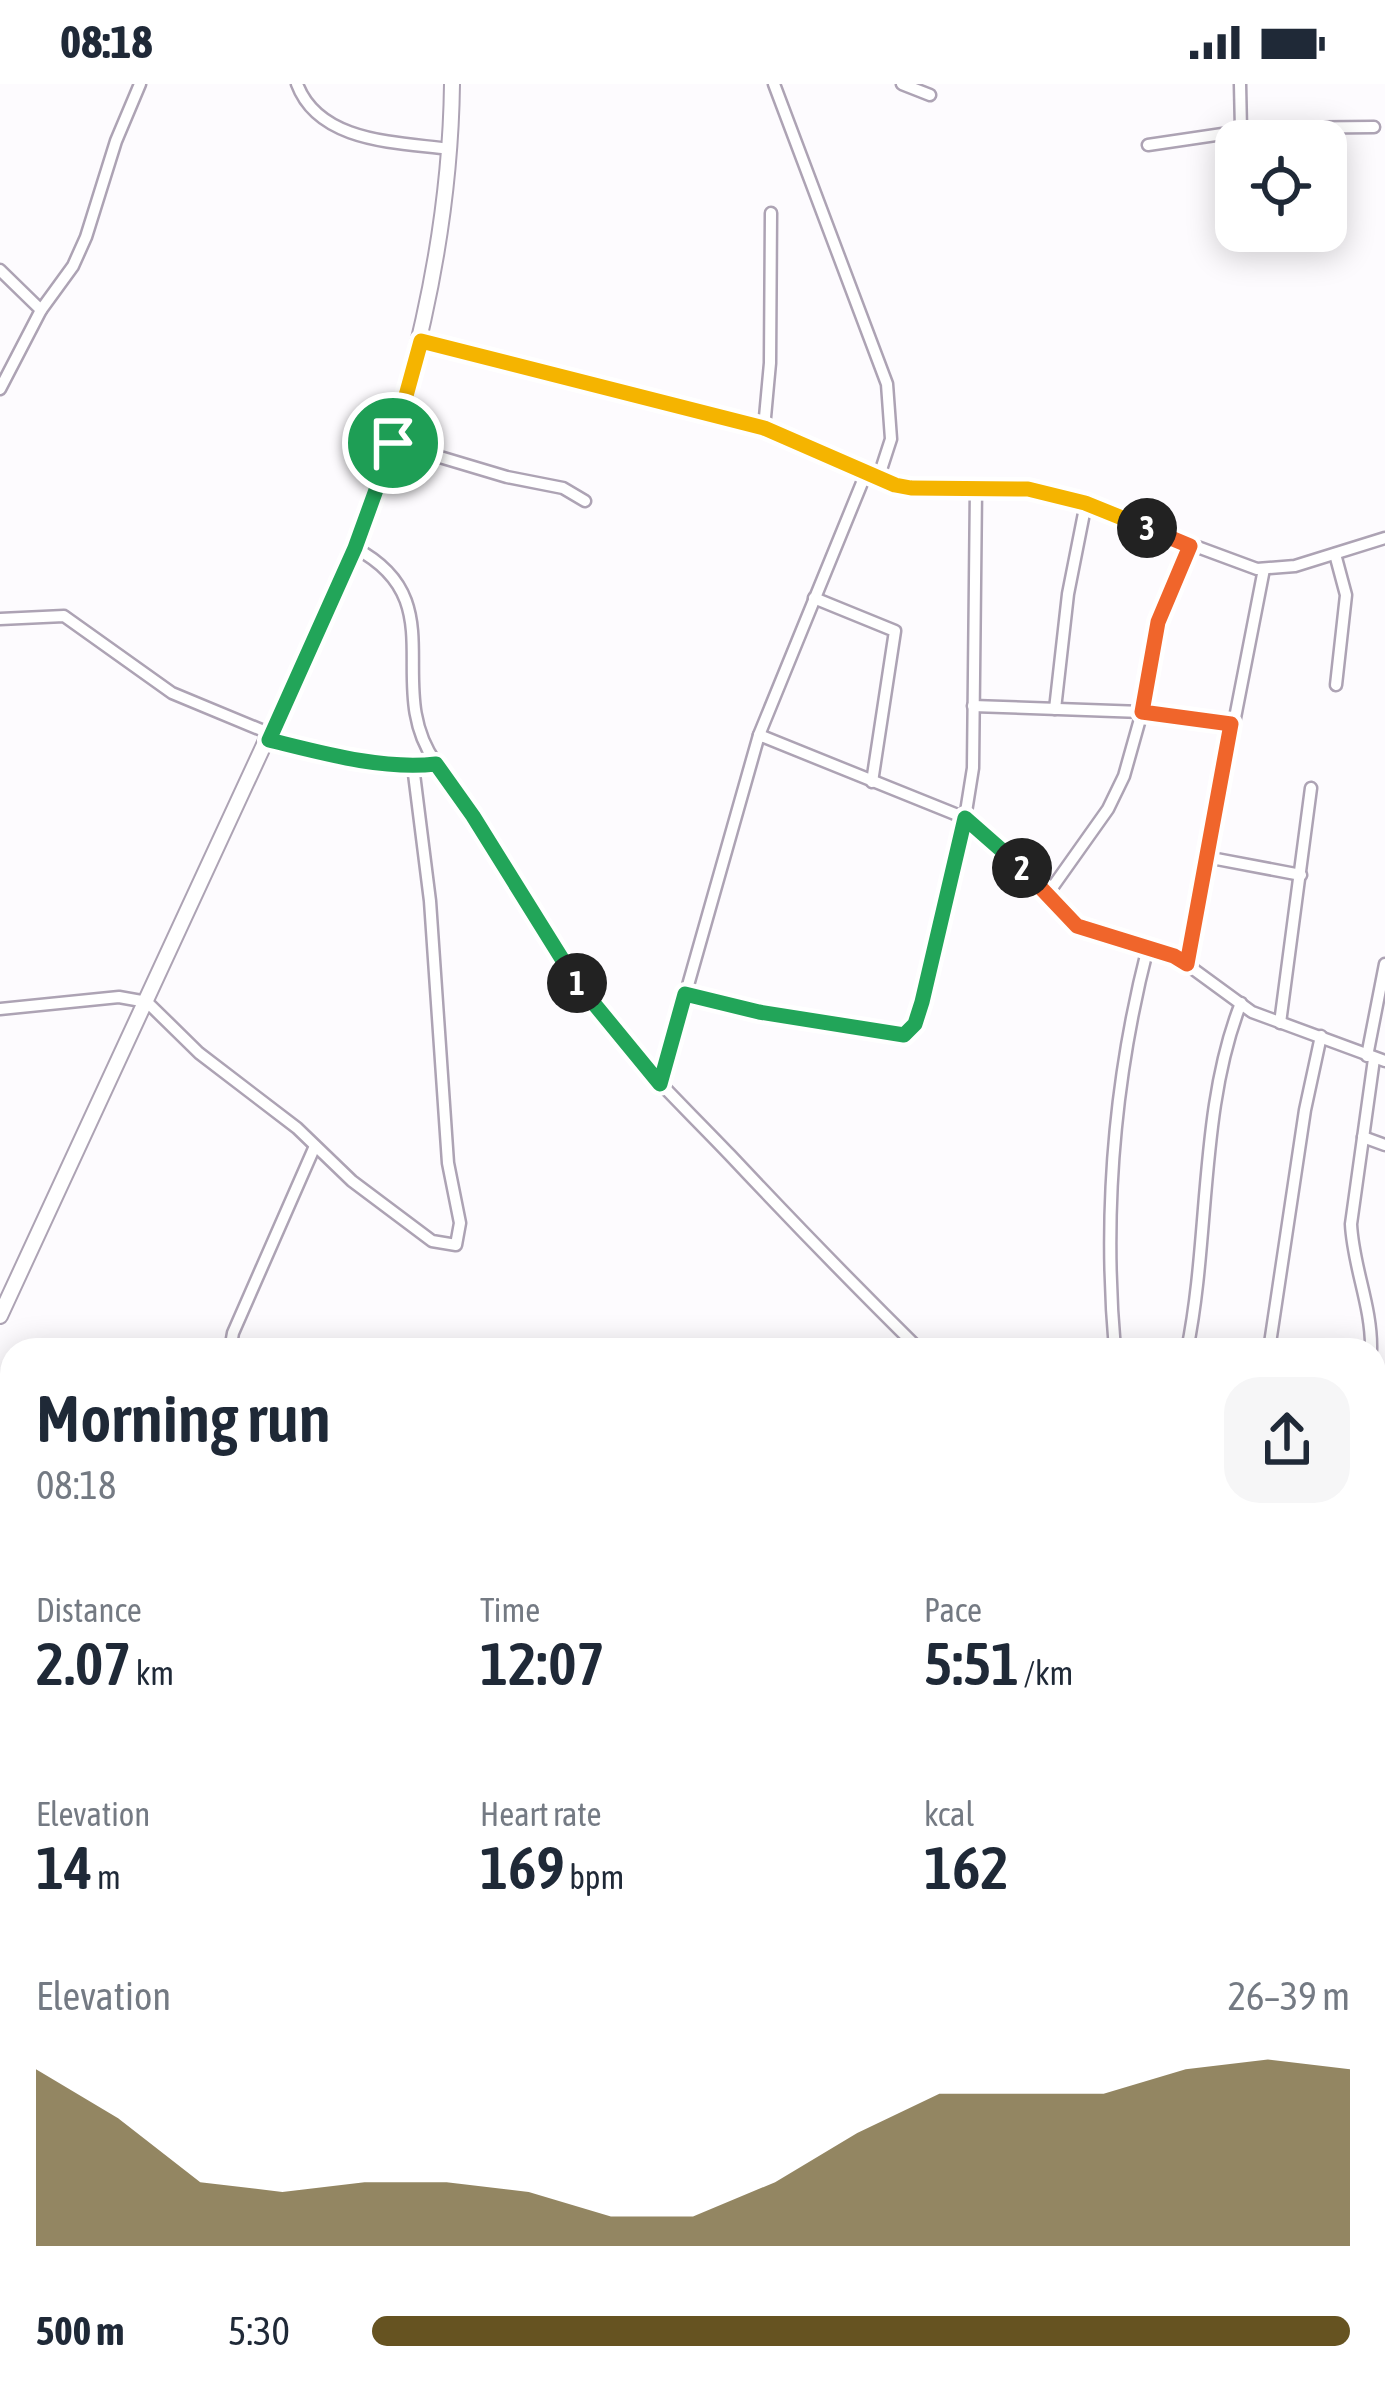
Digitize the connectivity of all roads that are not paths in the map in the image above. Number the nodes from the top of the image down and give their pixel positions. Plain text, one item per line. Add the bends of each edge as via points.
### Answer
1 (140, 84) edge
2 (297, 84) edge
3 (452, 84) edge
4 (773, 84) edge
5 (902, 84) edge
6 (1240, 84) edge
7 (930, 95) dead end
8 (1241, 120) edge
9 (1347, 128) edge
10 (1374, 128) dead end
11 (1215, 134) edge
12 (1148, 145) dead end
13 (449, 149) junction
14 (771, 213) dead end
15 (2, 276) edge
16 (41, 310) junction
17 (421, 341) junction
18 (0, 389) edge
19 (764, 428) junction
20 (393, 443) junction
21 (872, 476) junction
22 (976, 488) junction
23 (585, 501) dead end
24 (1085, 503) junction
25 (1385, 538) edge
26 (1190, 546) junction
27 (355, 548) junction
28 (1334, 554) junction
29 (1264, 569) junction
30 (814, 598) junction
31 (0, 619) edge
32 (1336, 685) dead end
33 (973, 706) junction
34 (1055, 709) junction
35 (1142, 712) junction
36 (1231, 724) junction
37 (759, 735) junction
38 (270, 737) junction
39 (436, 764) junction
40 (413, 766) junction
41 (872, 782) junction
42 (1311, 788) dead end
43 (965, 818) junction
44 (1206, 857) junction
45 (1301, 875) junction
46 (1047, 895) junction
47 (1148, 947) junction
48 (1187, 964) junction
49 (1385, 964) edge
50 (685, 994) junction
51 (147, 1002) junction
52 (1241, 1004) junction
53 (0, 1009) edge
54 (1280, 1023) junction
55 (1321, 1036) junction
56 (1375, 1058) edge
57 (660, 1084) junction
58 (1363, 1137) junction
59 (1385, 1144) edge
60 (315, 1146) junction
61 (0, 1316) edge
62 (232, 1338) edge
63 (908, 1338) edge
64 (1114, 1338) edge
65 (1189, 1338) edge
66 (1271, 1338) edge
67 (1370, 1338) edge

1 - 16 street via 86,237
2 - 13 street via 314,111 350,133
3 - 13 main road
4 - 21 street via 887,384 891,439
5 - 7 street
6 - 8 street
9 - 10 street
11 - 12 street
13 - 17 main road
14 - 19 street
15 - 16 street
16 - 18 street
17 - 19 street
17 - 20 main road
19 - 21 street
20 - 23 street via 563,488
20 - 27 main road
21 - 22 street via 911,488
21 - 30 street
22 - 24 street via 1028,489
22 - 33 street
24 - 26 street
24 - 34 street
25 - 28 street
26 - 29 street
26 - 35 street via 1158,622
27 - 38 main road
27 - 39 street via 379,560 411,608 419,724
28 - 29 street
28 - 32 street via 1346,595
29 - 36 street
30 - 37 street
30 - 41 street via 895,631
31 - 38 street via 64,616 172,693
33 - 34 street
33 - 43 street
34 - 35 street
35 - 36 street
35 - 46 street via 1108,809
36 - 44 street
37 - 41 street
37 - 50 street
38 - 40 street
38 - 51 main road
39 - 40 street
39 - 57 street via 584,993
40 - 60 street via 460,1222 456,1245 432,1241
41 - 43 street
42 - 45 street
43 - 46 street
43 - 50 street via 911,1030 891,1036
44 - 45 street
44 - 48 street
45 - 54 street
46 - 47 street via 1077,926
47 - 48 street
47 - 64 street via 1111,1175
48 - 52 street
49 - 56 street
50 - 57 street
51 - 53 street via 119,997
51 - 60 street
51 - 61 main road
52 - 54 street
52 - 65 street via 1213,1123
54 - 55 street
55 - 56 street
55 - 66 street
56 - 58 street
57 - 63 street
58 - 59 street
58 - 67 street via 1352,1245
60 - 62 street

